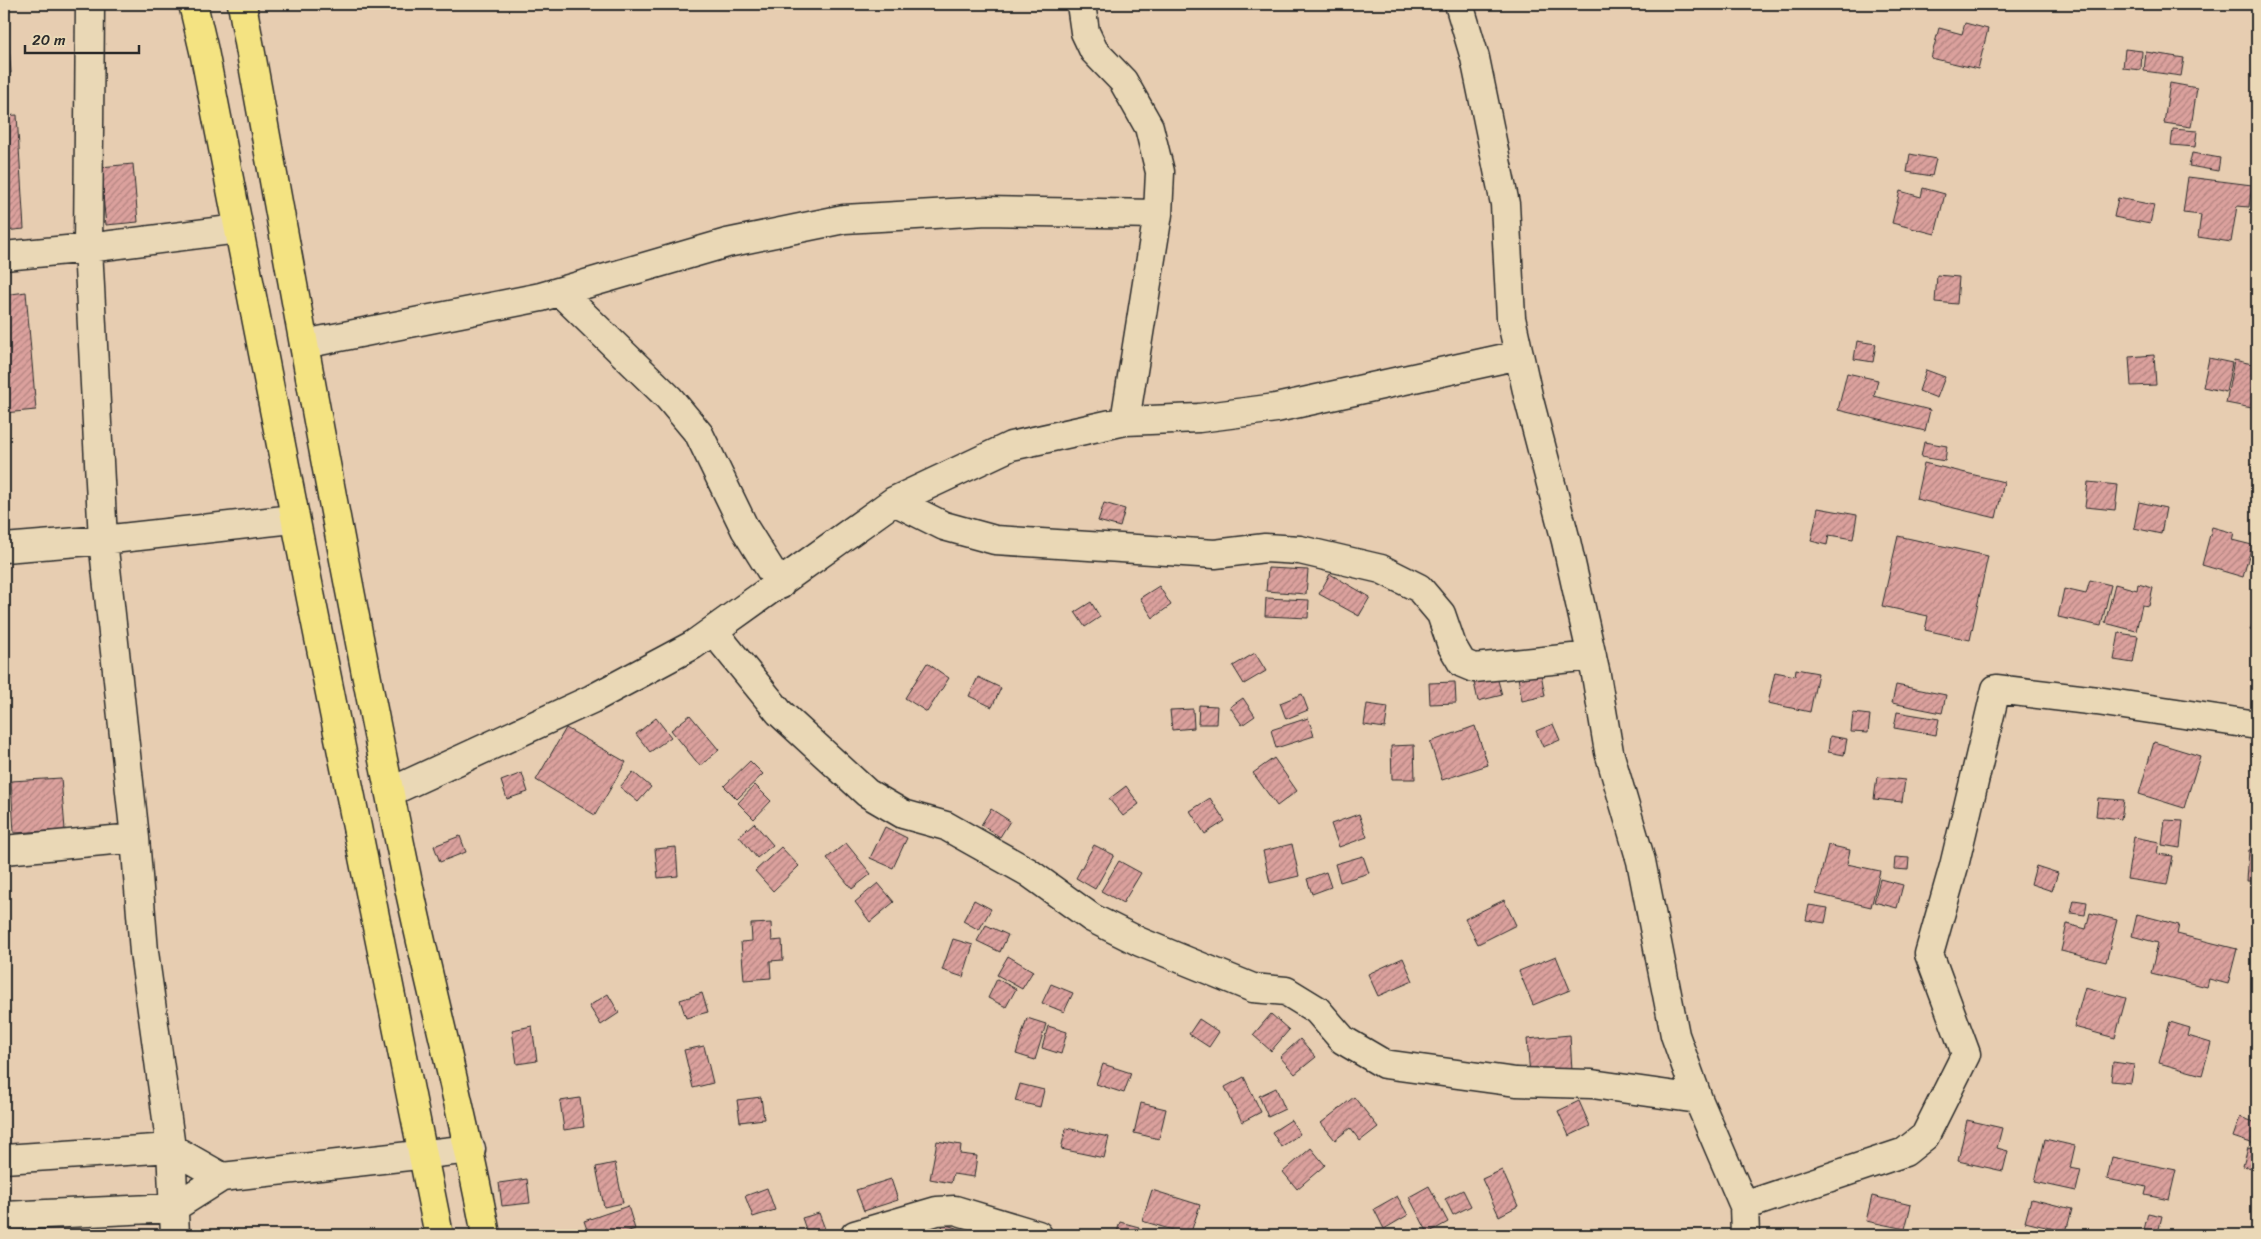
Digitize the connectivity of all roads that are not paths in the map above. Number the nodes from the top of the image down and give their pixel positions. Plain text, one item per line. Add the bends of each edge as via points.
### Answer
1 (90, 4) edge
2 (193, 4) edge
3 (242, 4) edge
4 (1081, 4) edge
5 (1459, 4) edge
6 (1158, 214) junction
7 (238, 229) junction
8 (88, 248) junction
9 (4, 256) edge
10 (560, 292) junction
11 (294, 294) junction
12 (251, 299) junction
13 (304, 344) junction
14 (1519, 355) junction
15 (1125, 421) junction
16 (894, 500) junction
17 (293, 518) junction
18 (103, 540) junction
19 (4, 548) edge
20 (780, 585) junction
21 (714, 632) junction
22 (1592, 656) junction
23 (2257, 725) edge
24 (390, 792) junction
25 (135, 838) junction
26 (4, 850) edge
27 (1698, 1099) junction
28 (171, 1148) junction
29 (471, 1149) junction
30 (423, 1155) junction
31 (4, 1159) edge
32 (222, 1176) junction
33 (1744, 1206) junction
34 (173, 1208) junction
35 (4, 1216) edge
36 (175, 1235) edge
37 (439, 1235) edge
38 (486, 1235) edge
39 (855, 1235) edge
40 (1038, 1235) edge
41 (1745, 1235) edge

1 - 8 street
2 - 7 highway
3 - 11 highway
4 - 6 street via 1085,32 1094,51 1123,81 1149,127 1160,172
5 - 14 street via 1475,58 1505,204 1511,318
6 - 10 street via 987,211 844,219 727,243
6 - 15 street
7 - 8 street
7 - 12 highway
8 - 9 street
8 - 18 street
10 - 13 street
10 - 20 street via 669,398 699,434 745,529
11 - 12 highway
11 - 13 highway
12 - 17 highway
13 - 24 highway
14 - 15 street via 1276,408 1199,418
14 - 22 street
15 - 16 street via 1011,446
16 - 20 street
16 - 22 street via 944,526 995,540 1216,554 1265,548 1300,550 1381,570 1419,588 1441,614 1462,663 1474,668
17 - 18 street
17 - 30 highway
18 - 19 street
18 - 25 street
20 - 21 street
21 - 24 street via 592,699
21 - 27 street via 779,712 867,793 903,814 946,826 1028,872 1092,918 1140,942 1253,988 1286,991 1317,1010 1342,1040 1384,1064 1516,1082 1592,1084
22 - 27 street via 1609,752 1641,861 1674,1035
23 - 33 street via 1996,689 1954,866 1929,954 1966,1054 1962,1063 1925,1136 1905,1152
24 - 29 highway
25 - 26 street
25 - 28 street via 144,952
27 - 33 street
28 - 31 street
28 - 32 street
28 - 34 street
29 - 30 street
29 - 38 highway
30 - 32 street
30 - 37 highway
32 - 34 street
33 - 41 street
34 - 35 street
34 - 36 street
39 - 40 street via 938,1211 956,1210

